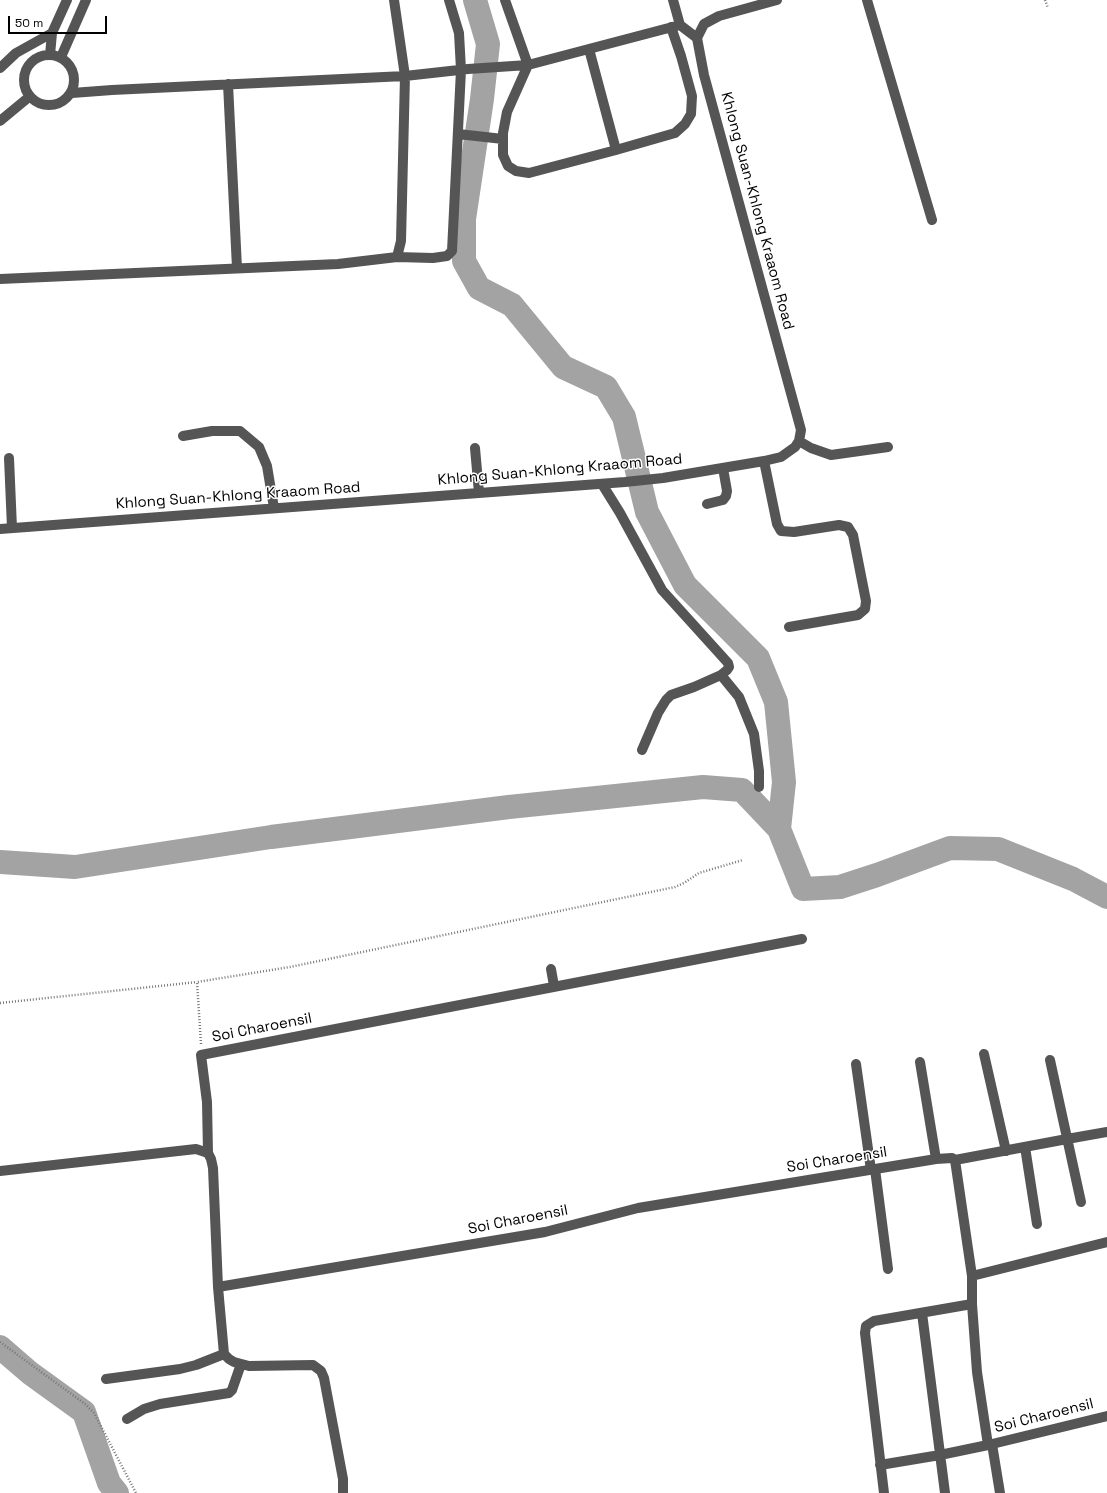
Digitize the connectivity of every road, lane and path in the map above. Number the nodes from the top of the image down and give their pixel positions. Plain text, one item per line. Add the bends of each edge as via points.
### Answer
1 (66, 0) edge
2 (86, 0) edge
3 (394, 0) edge
4 (449, 0) edge
5 (505, 0) edge
6 (673, 0) edge
7 (777, 0) edge
8 (867, 0) edge
9 (1045, 0) edge
10 (1048, 8) dead end
11 (676, 26) junction
12 (52, 33) junction
13 (697, 38) junction
14 (589, 49) junction
15 (50, 55) junction
16 (61, 57) junction
17 (528, 65) junction
18 (0, 68) edge
19 (464, 70) junction
20 (405, 76) junction
21 (228, 84) junction
22 (72, 94) junction
23 (29, 97) junction
24 (0, 121) edge
25 (460, 134) junction
26 (498, 138) junction
27 (616, 150) junction
28 (932, 220) dead end
29 (397, 257) junction
30 (237, 268) junction
31 (0, 279) edge
32 (183, 436) dead end
33 (799, 442) junction
34 (888, 447) dead end
35 (475, 448) dead end
36 (9, 458) dead end
37 (764, 461) junction
38 (723, 468) junction
39 (602, 484) junction
40 (479, 493) junction
41 (707, 504) dead end
42 (274, 508) junction
43 (12, 528) junction
44 (0, 529) edge
45 (789, 627) dead end
46 (721, 675) junction
47 (642, 750) dead end
48 (759, 787) dead end
49 (743, 860) dead end
50 (802, 939) dead end
51 (551, 969) dead end
52 (197, 982) junction
53 (554, 986) junction
54 (0, 1003) edge
55 (984, 1054) dead end
56 (201, 1055) junction
57 (1050, 1060) dead end
58 (920, 1062) dead end
59 (856, 1064) dead end
60 (1107, 1132) edge
61 (1067, 1138) junction
62 (1025, 1147) junction
63 (1006, 1151) junction
64 (208, 1153) junction
65 (936, 1159) junction
66 (955, 1160) junction
67 (873, 1169) junction
68 (0, 1171) edge
69 (1081, 1202) dead end
70 (1037, 1224) dead end
71 (1107, 1242) edge
72 (888, 1269) dead end
73 (972, 1276) junction
74 (218, 1287) junction
75 (972, 1304) junction
76 (922, 1313) junction
77 (0, 1342) edge
78 (224, 1354) junction
79 (240, 1364) junction
80 (106, 1379) dead end
81 (1107, 1416) edge
82 (126, 1419) dead end
83 (990, 1445) junction
84 (940, 1455) junction
85 (880, 1465) junction
86 (136, 1493) edge
87 (343, 1493) edge
88 (884, 1493) edge
89 (945, 1493) edge
90 (1000, 1493) edge

1 - 12 street
2 - 16 street
3 - 20 street
4 - 19 street via 459,33
5 - 17 street
6 - 11 street
7 - 13 street via 719,16 704,24
8 - 28 street
9 - 10 path
11 - 13 street
11 - 14 street
11 - 27 street via 692,96 691,114 675,133
12 - 15 street
12 - 18 street via 16,53
13 - 33 street, Khlong Suan-Khlong Kraaom Road via 704,75 796,411 800,430
14 - 17 street
14 - 27 street
15 - 16 street
15 - 23 street via 39,56 26,66 23,82
16 - 22 street via 69,63 75,78
17 - 19 street
17 - 26 street
19 - 20 street
19 - 25 street
20 - 21 street
20 - 29 street via 401,242
21 - 22 street
21 - 30 street
22 - 23 street via 59,104 43,106
23 - 24 street
25 - 26 street
25 - 29 street via 452,251 447,256 433,258
26 - 27 street via 508,166 516,171 529,173
29 - 30 street via 338,264
30 - 31 street
32 - 42 street via 212,431 240,432 259,447 267,466
33 - 34 street via 831,455
33 - 37 street, Khlong Suan-Khlong Kraaom Road via 781,457
35 - 40 street
36 - 43 street
37 - 38 street, Khlong Suan-Khlong Kraaom Road
37 - 45 street via 777,524 781,531 794,532 839,525 848,527 853,535 866,601 865,609 858,615
38 - 39 street, Khlong Suan-Khlong Kraaom Road via 663,478
38 - 41 street via 726,496 723,500
39 - 40 street, Khlong Suan-Khlong Kraaom Road
39 - 46 street via 662,590 728,663 728,670
40 - 42 street, Khlong Suan-Khlong Kraaom Road
42 - 43 street, Khlong Suan-Khlong Kraaom Road
43 - 44 street, Khlong Suan-Khlong Kraaom Road
46 - 47 street via 671,695 658,713
46 - 48 street via 739,697 754,734
49 - 52 path via 699,873 675,887 290,967
50 - 53 street, Soi Charoensil
51 - 53 street
52 - 54 path
52 - 56 path
53 - 56 street, Soi Charoensil
55 - 63 street
56 - 64 street, Soi Charoensil via 207,1102
57 - 61 street
58 - 65 street
59 - 67 street
60 - 61 street, Soi Charoensil
61 - 62 street, Soi Charoensil
61 - 69 street
62 - 63 street, Soi Charoensil
62 - 70 street
63 - 66 street, Soi Charoensil
64 - 68 street via 196,1149
64 - 74 street, Soi Charoensil via 212,1168
65 - 66 street, Soi Charoensil
65 - 67 street, Soi Charoensil
66 - 73 street, Soi Charoensil
67 - 72 street
67 - 74 street, Soi Charoensil via 638,1208 546,1232
71 - 73 street
73 - 75 street, Soi Charoensil
74 - 78 street
75 - 76 street
75 - 83 street, Soi Charoensil via 977,1372
76 - 84 street
76 - 85 street via 874,1321 865,1329
77 - 86 path via 94,1413
78 - 79 street
78 - 80 street via 180,1369
79 - 82 street via 229,1393 160,1404
79 - 87 street via 308,1364 321,1370 343,1479
81 - 83 street, Soi Charoensil
83 - 84 street
83 - 90 street
84 - 85 street
84 - 89 street
85 - 88 street

